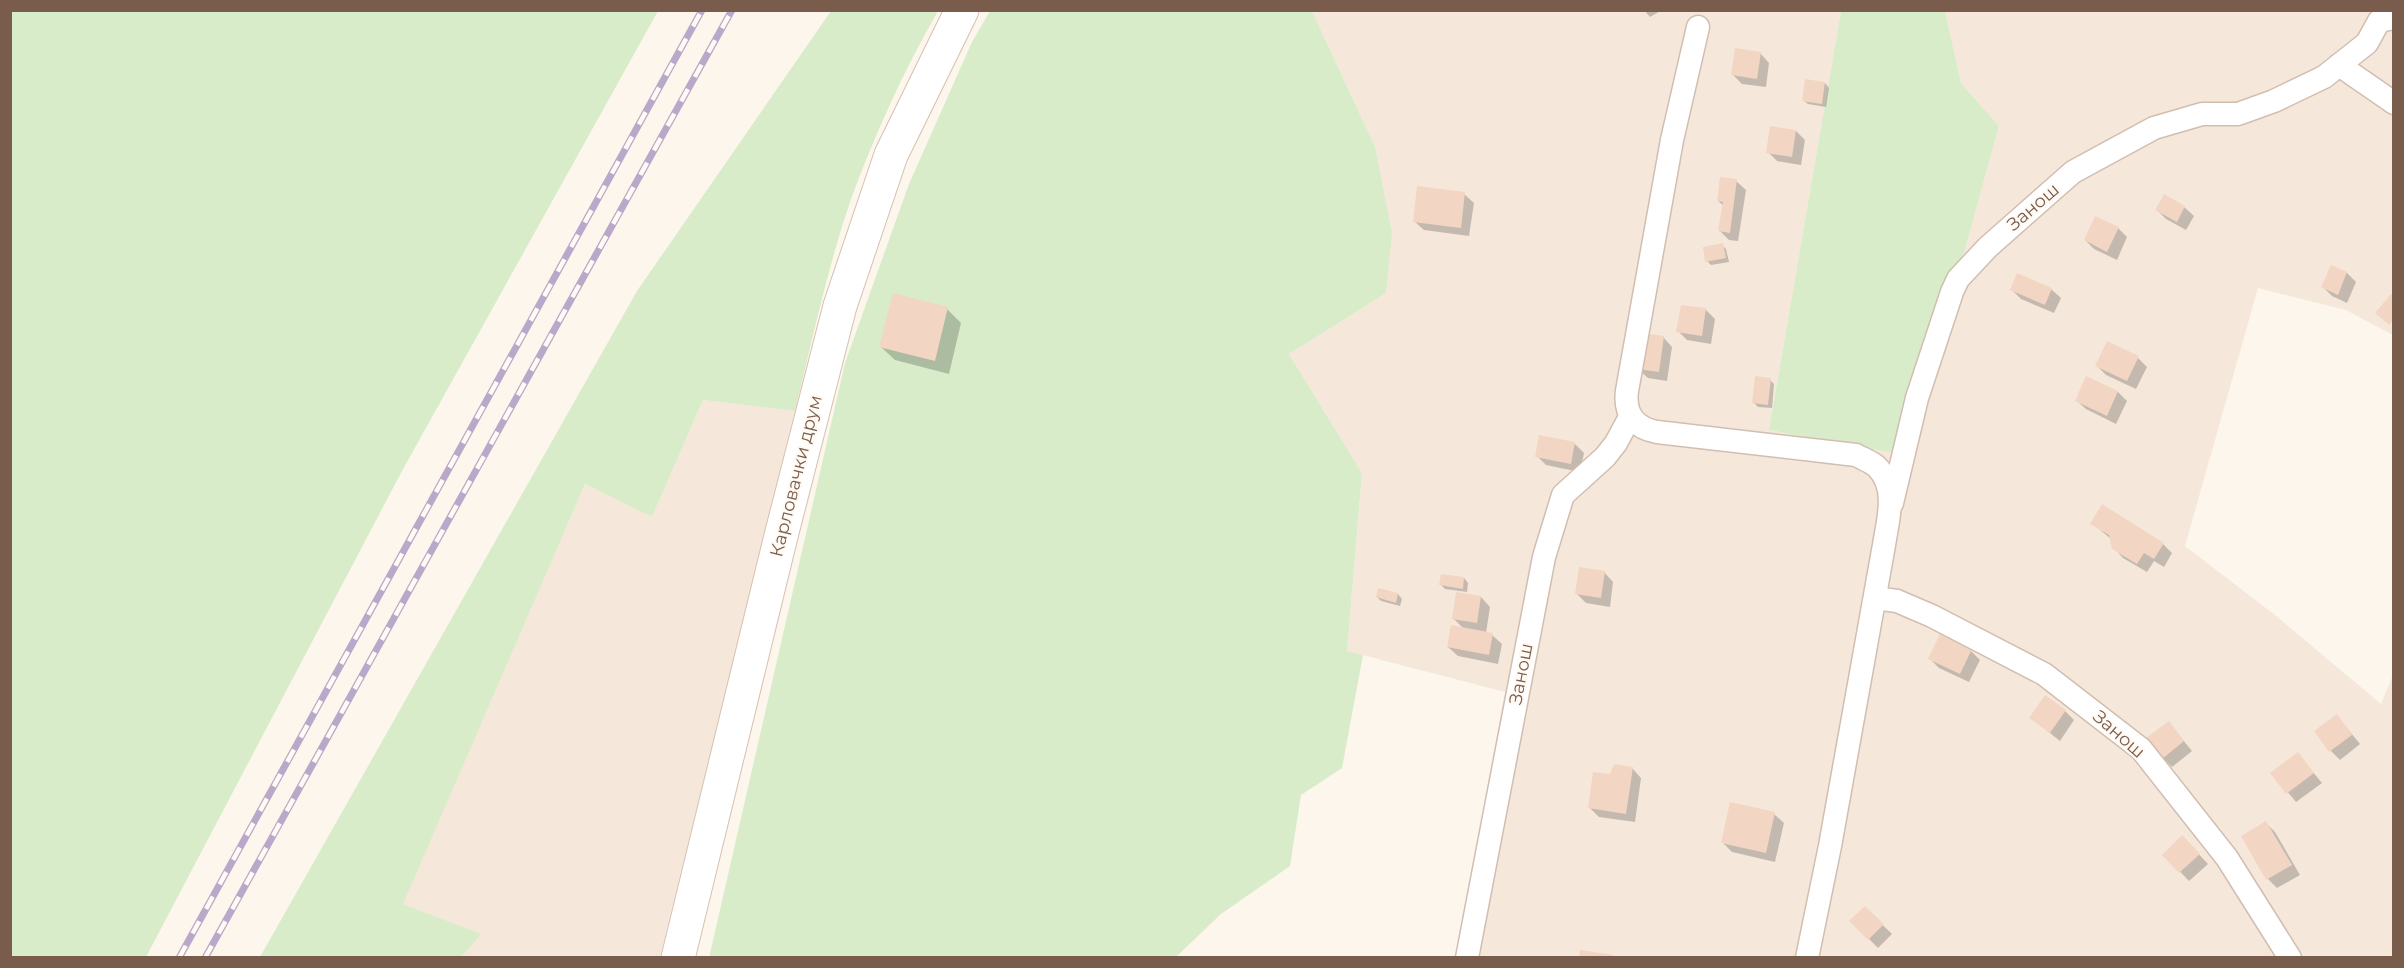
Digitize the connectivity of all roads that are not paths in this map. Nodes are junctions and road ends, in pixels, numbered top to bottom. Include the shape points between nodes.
1 (962, 10) edge
2 (2384, 16) edge
3 (1698, 27) dead end
4 (2340, 65) junction
5 (2394, 103) edge
6 (1630, 417) junction
7 (1890, 510) junction
8 (1875, 598) junction
9 (678, 957) edge
10 (1467, 957) edge
11 (1807, 957) edge
12 (2290, 957) edge

1 - 9 main road, Карловачки друм via 891,155 840,306
2 - 4 street, Занош via 2367,43
3 - 6 street via 1672,140 1627,391 1625,404
4 - 5 street
4 - 7 street, Занош via 2274,101 2238,114 2202,114 2154,128 2115,147 2073,172 1988,247 1958,279 1952,292 1917,398
6 - 7 street, Занош via 1647,430 1657,432 1856,455 1877,467 1889,487
6 - 10 street, Занош via 1605,457 1563,495 1544,557
7 - 8 street, Занош
8 - 11 street, Занош
8 - 12 street, Занош via 1932,616 2044,674 2140,748 2227,858

